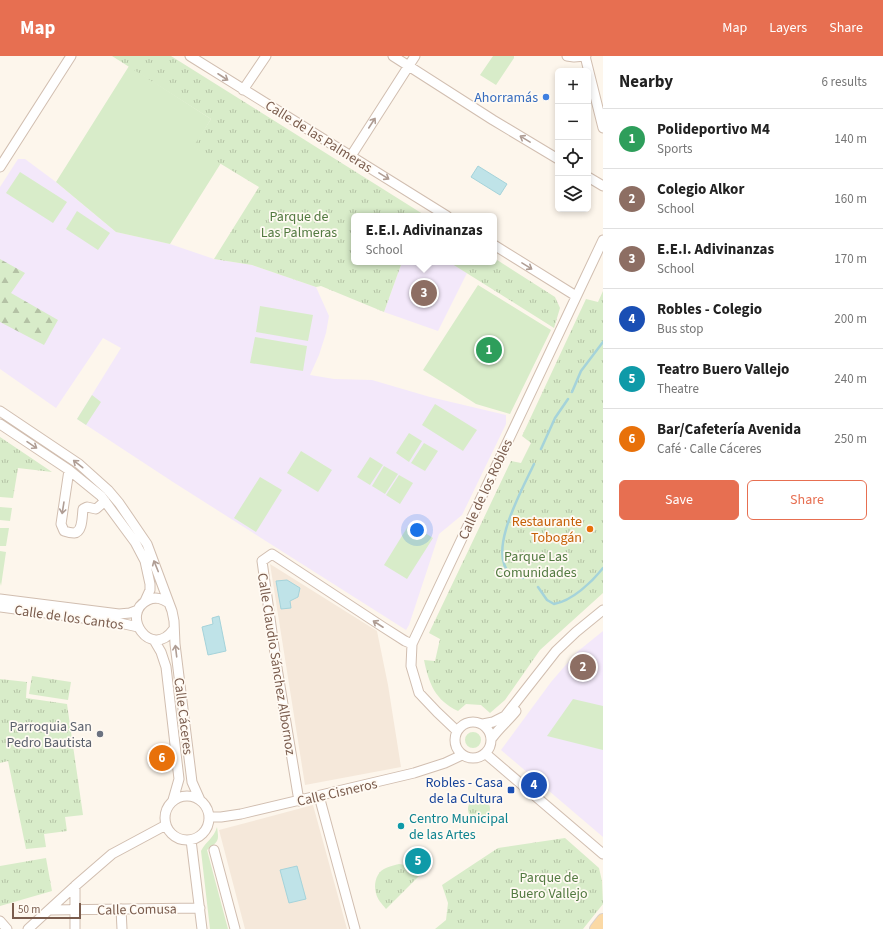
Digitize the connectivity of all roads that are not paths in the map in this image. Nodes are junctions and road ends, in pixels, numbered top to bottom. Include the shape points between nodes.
1 (71, 56) edge
2 (190, 56) edge
3 (266, 56) edge
4 (393, 56) edge
5 (415, 56) edge
6 (567, 56) edge
7 (585, 56) edge
8 (409, 66) junction
9 (243, 90) junction
10 (603, 128) edge
11 (351, 156) junction
12 (555, 157) edge
13 (0, 167) edge
14 (591, 179) edge
15 (603, 186) edge
16 (442, 213) edge
17 (603, 240) edge
18 (497, 247) edge
19 (576, 296) junction
20 (0, 411) edge
21 (0, 424) edge
22 (69, 470) junction
23 (105, 501) junction
24 (0, 599) edge
25 (145, 601) junction
26 (169, 603) junction
27 (0, 607) edge
28 (138, 610) junction
29 (603, 610) edge
30 (603, 618) edge
31 (138, 627) junction
32 (173, 630) junction
33 (154, 640) junction
34 (412, 644) junction
35 (483, 724) junction
36 (457, 730) junction
37 (492, 738) junction
38 (486, 754) junction
39 (462, 755) junction
40 (319, 796) junction
41 (173, 800) junction
42 (200, 800) junction
43 (299, 801) junction
44 (209, 817) junction
45 (166, 824) junction
46 (191, 840) junction
47 (214, 850) dead end
48 (603, 854) edge
49 (75, 886) junction
50 (200, 908) junction
51 (120, 909) junction
52 (50, 910) junction
53 (75, 910) junction
54 (603, 920) edge
55 (0, 921) edge
56 (7, 929) edge
57 (28, 929) edge
58 (74, 929) edge
59 (122, 929) edge
60 (202, 929) edge
61 (235, 929) edge
62 (355, 929) edge
63 (596, 929) edge

1 - 13 street
2 -> 9 street, Calle de las Palmeras
3 - 9 street
4 - 8 street
5 - 8 street
6 - 7 street
7 - 10 street
11 -> 8 street
12 -> 8 street
9 - 11 street, Calle de las Palmeras
11 -> 16 street, Calle de las Palmeras
14 - 15 street
17 - 19 street, Calle de los Robles
18 -> 19 street
19 - 34 street, Calle de los Robles
26 -> 20 street via 147,544 108,490 79,464
21 -> 22 street
22 - 23 street
22 -> 23 street via 61,524 64,531 78,531 83,509 96,509
23 - 25 street via 135,542 145,561 150,584
24 - 28 street, Calle de los Cantos via 119,614
25 - 26 street via 159,598
25 - 28 street
26 - 32 street via 173,616
27 - 31 street, Calle de los Cantos
28 - 31 street
29 - 35 street via 556,651 505,716
30 - 37 street via 560,655
31 - 33 street via 148,638
32 - 33 street via 169,636
42 -> 32 street, Calle Cáceres via 192,782
33 - 41 street, Calle Cáceres via 166,667 170,700 179,780
34 - 36 street, Calle de los Robles via 411,666 419,693
34 -> 43 street, Calle Claudio Sánchez Albornoz via 272,554 262,561
35 - 36 street via 466,723
35 - 37 street
36 - 39 street via 455,741
37 - 38 street
38 - 39 street via 474,758
38 - 48 street
39 - 40 street, Calle Cisneros via 414,773
40 - 43 street, Calle Cisneros
40 - 62 street
41 - 42 street via 186,795
41 - 45 street via 165,811
42 - 44 street via 208,810
43 - 44 street, Calle Cisneros via 241,814
44 - 46 street via 206,829
45 - 46 street via 168,830 178,838
45 - 49 street via 112,854
46 - 50 street
47 - 61 street
49 - 52 street
49 - 53 street
50 - 51 street, Calle Comusa
50 - 60 street
51 - 53 street, Calle Comusa
51 - 59 street
52 - 53 street, Calle Comusa
52 - 57 street
53 - 58 street
54 - 63 main road
55 - 56 street

